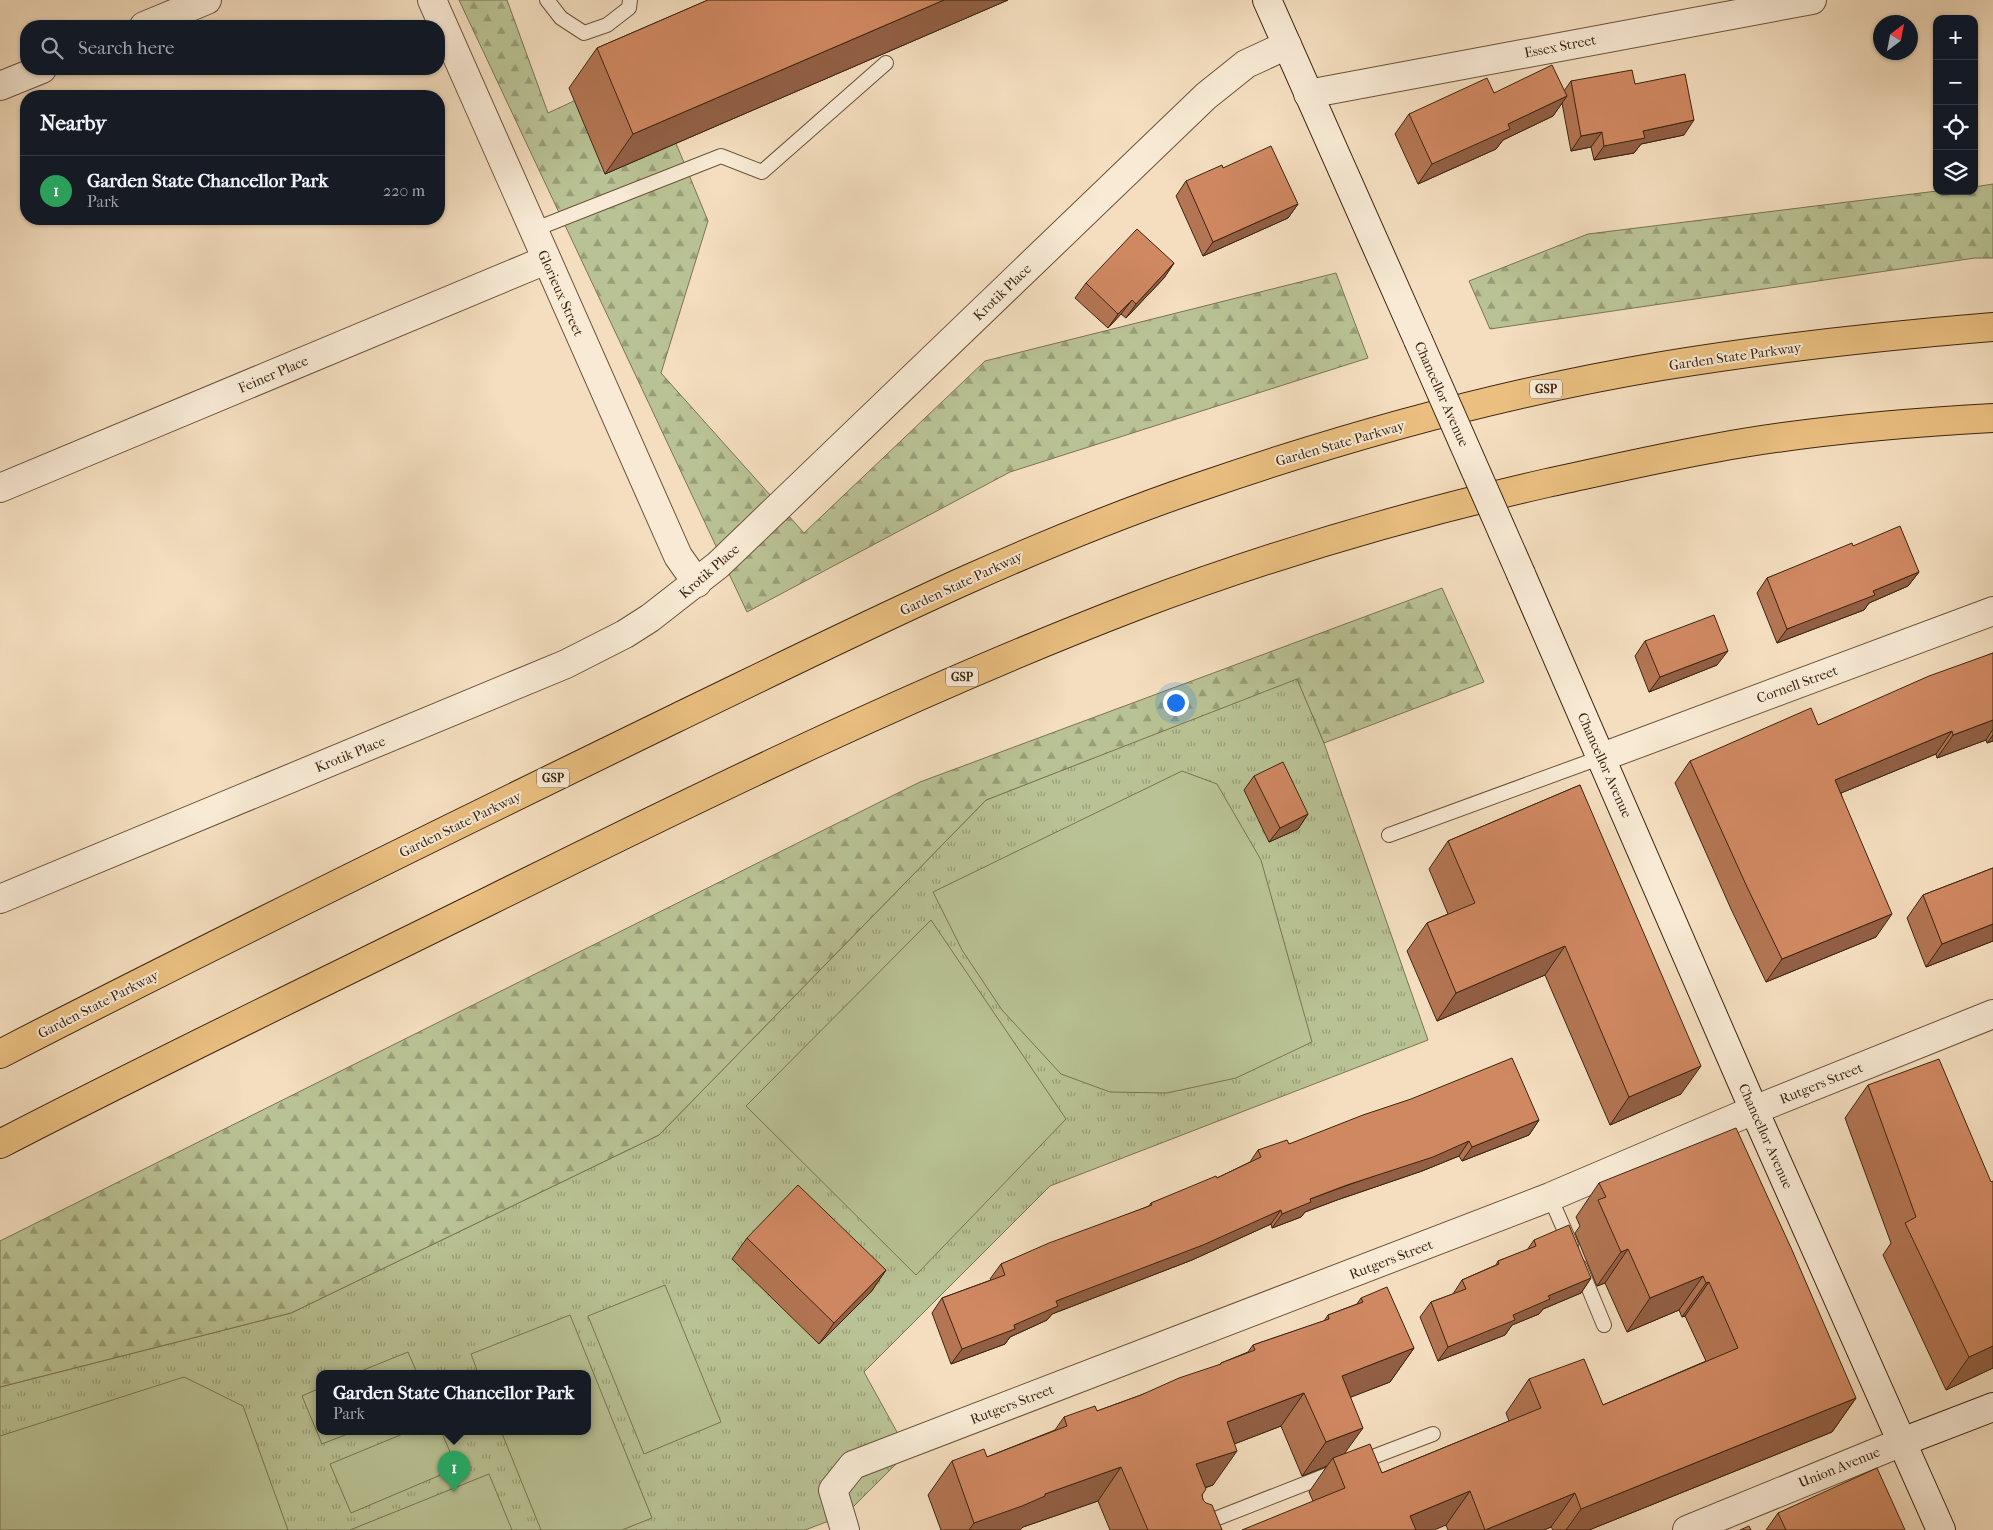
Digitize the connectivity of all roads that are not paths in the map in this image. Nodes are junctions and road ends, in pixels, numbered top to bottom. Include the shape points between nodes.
1 (207, 0) edge
2 (432, 0) edge
3 (547, 0) edge
4 (630, 0) edge
5 (1267, 0) edge
6 (1812, 0) edge
7 (1686, 11) edge
8 (159, 20) edge
9 (441, 20) edge
10 (445, 30) edge
11 (1287, 44) junction
12 (886, 63) edge
13 (27, 75) edge
14 (0, 86) edge
15 (1308, 94) junction
16 (533, 230) junction
17 (546, 260) junction
18 (1993, 327) edge
19 (1993, 418) edge
20 (0, 488) edge
21 (697, 583) junction
22 (1993, 611) edge
23 (1602, 757) junction
24 (1390, 836) dead end
25 (0, 899) edge
26 (1993, 1014) edge
27 (0, 1054) edge
28 (1754, 1110) junction
29 (0, 1144) edge
30 (1550, 1197) junction
31 (1604, 1325) dead end
32 (1993, 1407) edge
33 (1434, 1434) dead end
34 (1902, 1442) junction
35 (845, 1530) edge
36 (1186, 1530) edge
37 (1687, 1530) edge
38 (1941, 1530) edge

1 - 8 street
2 - 9 street, Glorieux Street
3 - 4 lane via 561,18 584,33 607,25 628,8
5 - 11 street, Chancellor Avenue
6 - 7 street, Essex Street
7 - 15 street, Essex Street
10 - 16 street, Glorieux Street
11 - 15 street, Chancellor Avenue
11 - 21 street, Krotik Place via 1246,64 1206,96
12 - 16 lane via 762,172 721,156
13 - 14 street
15 - 23 street, Chancellor Avenue, bridge
16 - 17 street, Glorieux Street
17 - 20 street, Feiner Place
17 - 21 street, Glorieux Street via 678,556
18 - 27 highway, Garden State Parkway / GSP via 1775,349 1660,366 1546,389 1315,450 1114,517 1018,557 794,661 365,870
19 - 29 highway, GSP via 1837,431 1720,447 1603,471 1478,499 1353,533 1141,604 941,686 708,792
21 - 25 street, Krotik Place via 625,634 552,671
22 - 23 street, Cornell Street
23 - 24 lane
23 - 28 street, Chancellor Avenue
26 - 28 street, Rutgers Street
28 - 30 street, Rutgers Street
28 - 34 street, Chancellor Avenue
30 - 31 lane
30 - 35 street, Rutgers Street via 853,1465 833,1490
32 - 34 street, Union Avenue
33 - 36 lane
34 - 37 street, Union Avenue
34 - 38 street, Chancellor Avenue

